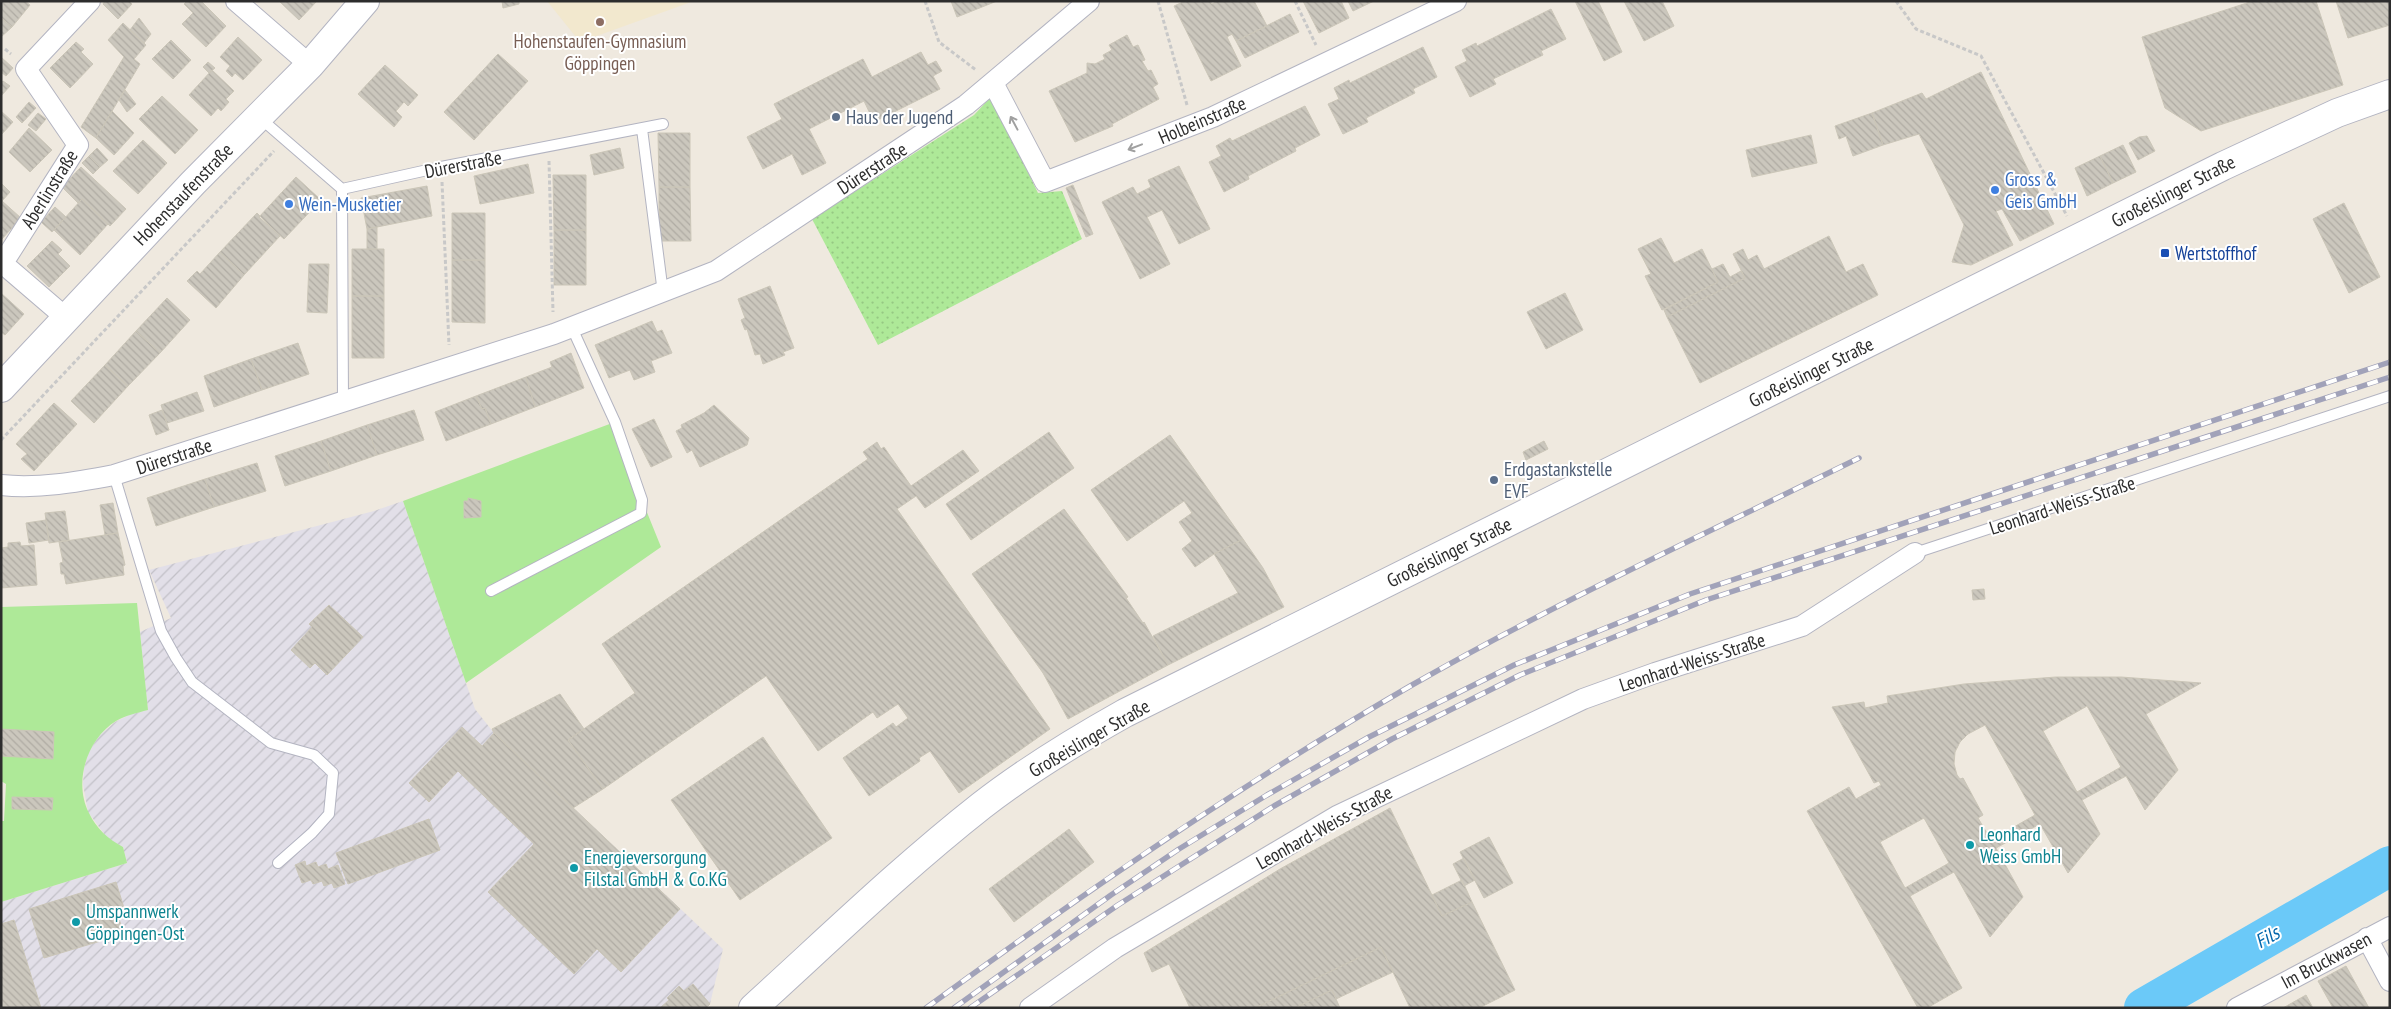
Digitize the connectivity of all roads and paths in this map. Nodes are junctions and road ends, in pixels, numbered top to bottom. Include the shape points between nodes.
1 (90, 1) edge
2 (236, 1) edge
3 (365, 1) edge
4 (925, 1) edge
5 (1089, 1) edge
6 (1158, 1) edge
7 (1295, 1) edge
8 (1456, 1) edge
9 (1896, 1) edge
10 (1326, 63) junction
11 (310, 66) junction
12 (993, 83) junction
13 (2390, 94) edge
14 (257, 116) junction
15 (662, 124) dead end
16 (1193, 125) junction
17 (642, 129) junction
18 (286, 138) junction
19 (548, 148) junction
20 (441, 167) junction
21 (342, 189) junction
22 (2079, 238) junction
23 (2, 262) edge
24 (663, 293) junction
25 (65, 317) junction
26 (563, 331) junction
27 (450, 368) junction
28 (1, 388) edge
29 (2390, 396) edge
30 (343, 403) junction
31 (1, 440) edge
32 (114, 475) junction
33 (1, 485) edge
34 (1915, 553) joint
35 (491, 591) dead end
36 (278, 863) dead end
37 (2390, 927) edge
38 (2367, 938) junction
39 (2390, 980) edge
40 (753, 1008) edge
41 (1030, 1008) edge
42 (2237, 1008) edge

1 - 23 street, Aberlinstraße via 26,69 78,145
2 - 11 street
3 - 11 main road, Hohenstaufenstraße
4 - 12 path via 939,42
5 - 12 street, Dürerstraße
6 - 16 path
7 - 10 path
8 - 10 street, Holbeinstraße
9 - 22 path via 1916,29 1981,56
10 - 16 street, Holbeinstraße
11 - 14 main road, Hohenstaufenstraße
16 -> 12 street, Holbeinstraße via 1045,182
12 - 24 street, Dürerstraße via 966,105 716,271
13 - 22 main road, Großeislinger Straße via 2285,136
14 - 18 lane
14 - 25 main road, Hohenstaufenstraße
15 - 17 lane, Dürerstraße
17 - 19 lane, Dürerstraße
17 - 24 lane
18 - 21 lane
18 - 31 path
19 - 20 lane, Dürerstraße
19 - 26 path
20 - 21 lane, Dürerstraße
20 - 27 path
21 - 30 lane
22 - 40 main road, Großeislinger Straße via 1075,741 981,806
23 - 25 street
24 - 26 street, Dürerstraße
25 - 28 main road, Hohenstaufenstraße
26 - 27 street, Dürerstraße
26 - 35 lane via 615,422 642,500 641,513
27 - 30 street, Dürerstraße
29 - 34 lane, Leonhard-Weiss-Straße
30 - 32 street, Dürerstraße
32 - 33 street, Dürerstraße via 23,487
32 - 36 lane via 161,631 192,682 271,743 314,755 333,773 329,814
34 - 41 street, Leonhard-Weiss-Straße via 1802,626 1583,699 1337,816 1115,948
37 - 38 street, Im Bruckwasen
38 - 39 street
38 - 42 street, Im Bruckwasen

